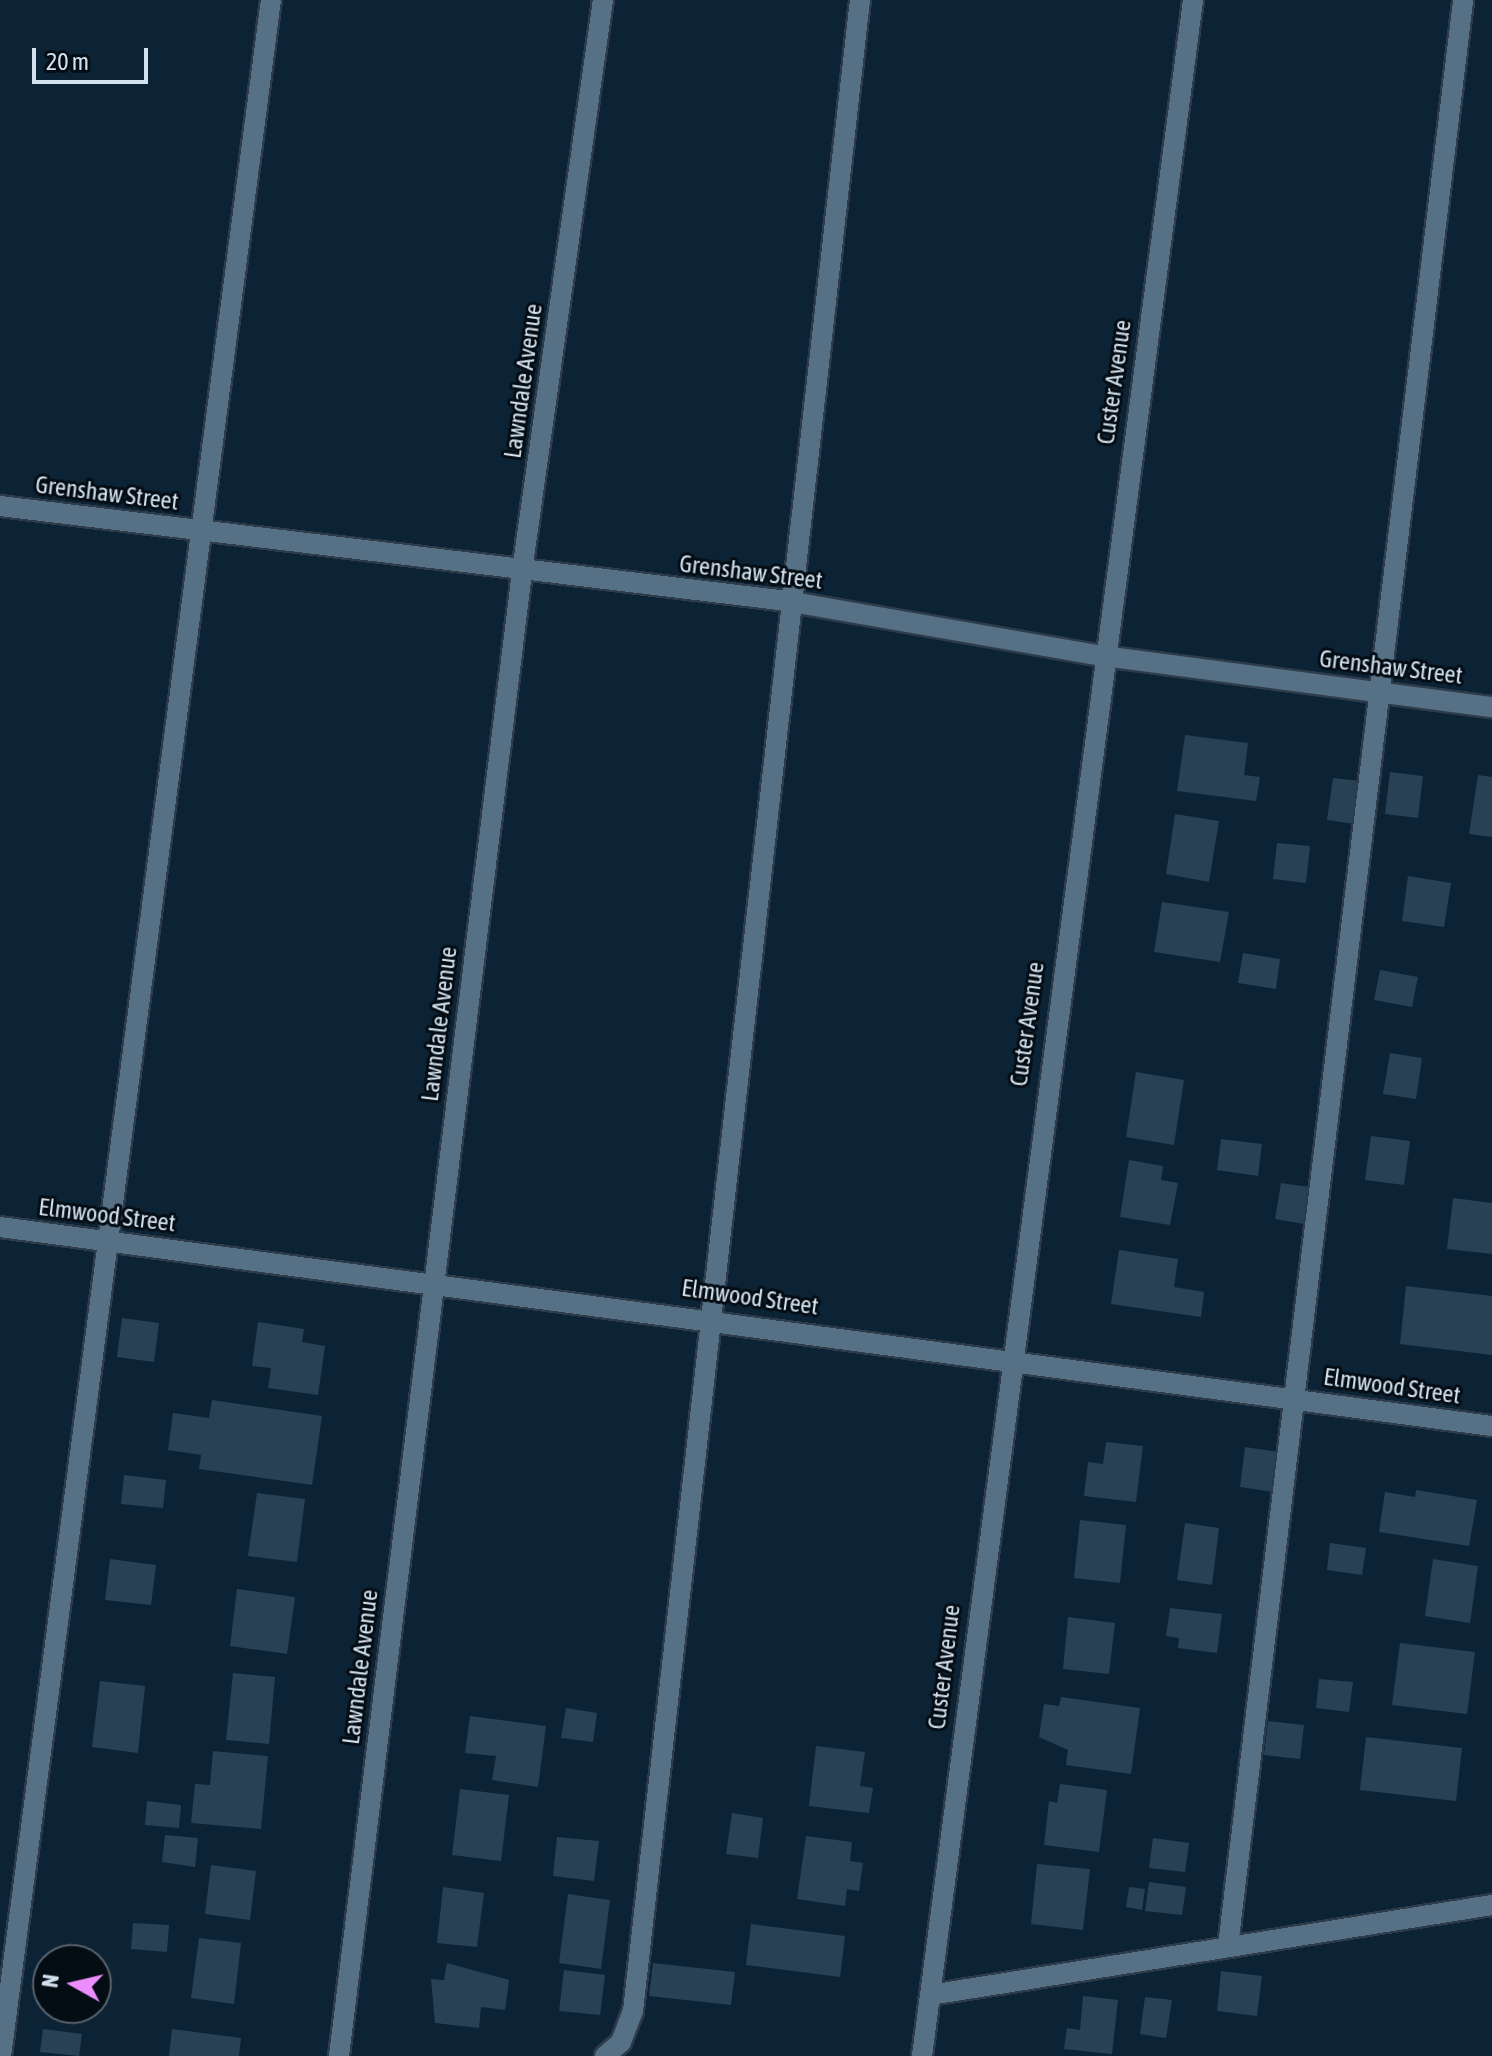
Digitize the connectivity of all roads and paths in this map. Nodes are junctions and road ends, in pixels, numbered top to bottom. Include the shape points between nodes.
1 (271, 0) edge
2 (603, 0) edge
3 (860, 0) edge
4 (1193, 0) edge
5 (1463, 0) edge
6 (0, 506) edge
7 (198, 531) junction
8 (522, 571) junction
9 (787, 601) junction
10 (1103, 656) junction
11 (1383, 692) junction
12 (1492, 707) edge
13 (0, 1227) edge
14 (108, 1241) junction
15 (433, 1284) junction
16 (716, 1318) junction
17 (1008, 1359) junction
18 (1294, 1398) junction
19 (1492, 1426) edge
20 (1492, 1905) edge
21 (1228, 1946) junction
22 (930, 1995) junction
23 (1, 2056) edge
24 (339, 2056) edge
25 (605, 2056) edge
26 (922, 2056) edge

1 - 7 street
2 - 8 street, Lawndale Avenue
3 - 9 street
4 - 10 street, Custer Avenue
5 - 11 street
6 - 7 street, Grenshaw Street
7 - 8 street, Grenshaw Street
7 - 14 street
8 - 9 street, Grenshaw Street
8 - 15 street, Lawndale Avenue
9 - 10 street, Grenshaw Street
9 - 16 street
10 - 11 street, Grenshaw Street
10 - 17 street, Custer Avenue
11 - 12 street, Grenshaw Street
11 - 18 street
13 - 14 street, Elmwood Street
14 - 15 street, Elmwood Street
14 - 23 street
15 - 16 street, Elmwood Street
15 - 24 street, Lawndale Avenue
16 - 17 street, Elmwood Street
16 - 25 street via 633,2011 621,2042
17 - 18 street, Elmwood Street
17 - 22 street, Custer Avenue
18 - 19 street, Elmwood Street
18 - 21 street
20 - 21 street
21 - 22 street
22 - 26 street, Custer Avenue

